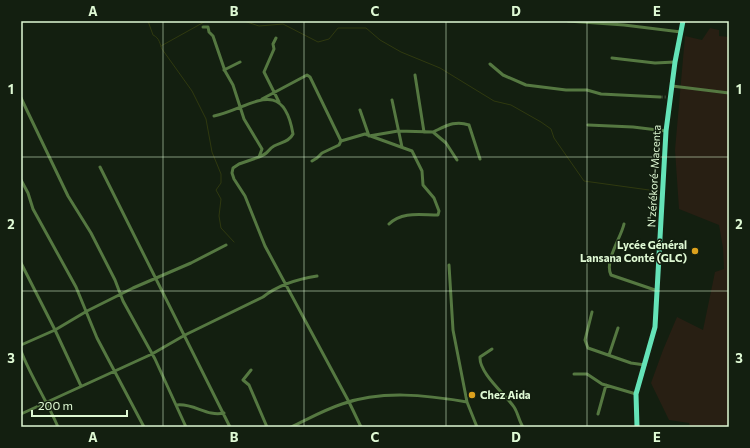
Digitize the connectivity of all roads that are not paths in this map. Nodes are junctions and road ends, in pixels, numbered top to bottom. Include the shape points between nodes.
1 (568, 21) edge
2 (683, 21) edge
3 (203, 27) dead end
4 (681, 32) junction
5 (276, 38) dead end
6 (612, 58) dead end
7 (240, 62) dead end
8 (675, 62) junction
9 (490, 64) dead end
10 (224, 70) junction
11 (415, 75) dead end
12 (672, 86) junction
13 (275, 92) junction
14 (729, 94) edge
15 (660, 97) tunnel mouth
16 (21, 98) edge
17 (260, 100) junction
18 (392, 100) dead end
19 (279, 103) junction
20 (241, 108) junction
21 (360, 110) dead end
22 (214, 116) dead end
23 (588, 125) dead end
24 (398, 131) junction
25 (666, 131) junction
26 (424, 132) junction
27 (433, 132) junction
28 (369, 136) junction
29 (341, 142) junction
30 (402, 147) junction
31 (259, 157) junction
32 (480, 159) dead end
33 (457, 160) dead end
34 (312, 161) dead end
35 (100, 167) dead end
36 (21, 180) edge
37 (389, 224) dead end
38 (624, 224) dead end
39 (226, 245) dead end
40 (21, 263) edge
41 (449, 265) dead end
42 (317, 276) dead end
43 (155, 278) junction
44 (285, 284) junction
45 (658, 291) junction
46 (121, 296) junction
47 (87, 311) junction
48 (592, 312) dead end
49 (618, 328) dead end
50 (55, 330) junction
51 (185, 335) junction
52 (21, 345) edge
53 (492, 349) dead end
54 (21, 351) edge
55 (152, 354) junction
56 (609, 355) junction
57 (645, 365) junction
58 (114, 370) junction
59 (251, 370) dead end
60 (574, 374) dead end
61 (606, 385) junction
62 (81, 386) junction
63 (636, 394) junction
64 (47, 401) junction
65 (350, 402) junction
66 (467, 402) junction
67 (177, 405) junction
68 (224, 413) junction
69 (21, 414) edge
70 (598, 414) dead end
71 (58, 427) edge
72 (144, 427) edge
73 (186, 427) edge
74 (230, 427) edge
75 (267, 427) edge
76 (291, 427) edge
77 (361, 427) edge
78 (477, 427) edge
79 (523, 427) edge
80 (637, 427) edge

1 - 4 street
2 - 4 highway, N'zérékoré-Macenta
3 - 10 street via 208,27 215,41
4 - 8 highway, N'zérékoré-Macenta
5 - 13 street via 264,72
6 - 8 street via 655,63
7 - 10 street
8 - 12 highway, N'zérékoré-Macenta
9 - 15 street via 503,75 526,85 587,90 601,94
10 - 20 street via 234,85
11 - 26 street
12 - 14 street
12 - 25 highway, N'zérékoré-Macenta via 668,97
13 - 17 street
13 - 19 street
13 - 29 street via 307,75 310,77
16 - 46 street via 68,196 90,233
17 - 19 street via 271,99
17 - 20 street via 249,102
18 - 24 street
19 - 31 street via 288,116 293,134 288,140 273,147 268,154
20 - 22 street
20 - 31 street via 244,119 262,149
21 - 28 street
23 - 25 street
24 - 26 street
24 - 28 street
24 - 30 street
25 - 45 highway, N'zérékoré-Macenta
26 - 27 street
27 - 32 street via 453,123 468,124
27 - 33 street via 446,143
28 - 29 street via 355,136
28 - 30 street
29 - 34 street
30 - 37 street via 412,151 418,161 423,185 434,198 439,212 438,215 412,214 395,218
31 - 44 street via 239,164 233,168 232,173
35 - 43 street
36 - 47 street via 33,209
38 - 45 street via 622,235 613,253 609,270 611,275
39 - 43 street
40 - 50 street
41 - 66 street via 453,330
42 - 44 street
43 - 46 street
43 - 51 street
44 - 51 street
44 - 65 street
45 - 57 highway, N'zérékoré-Macenta via 655,327
46 - 47 street
46 - 55 street
47 - 50 street
47 - 58 street
48 - 56 street via 585,345
49 - 56 street
50 - 52 street
50 - 62 street
51 - 55 street
51 - 68 street
53 - 79 street via 480,357 480,362 515,409
54 - 64 street
55 - 58 street
55 - 67 street
56 - 57 street
57 - 63 highway, N'zérékoré-Macenta
58 - 62 street
58 - 72 street
59 - 75 street via 243,380 249,385
60 - 61 street via 587,374
61 - 63 street
61 - 70 street
62 - 64 street
63 - 80 highway, N'zérékoré-Macenta
64 - 69 street
64 - 71 street
65 - 66 street via 398,395
65 - 76 street via 327,409
65 - 77 street
66 - 78 street
67 - 68 street via 184,404 217,415
67 - 73 street
68 - 74 street

